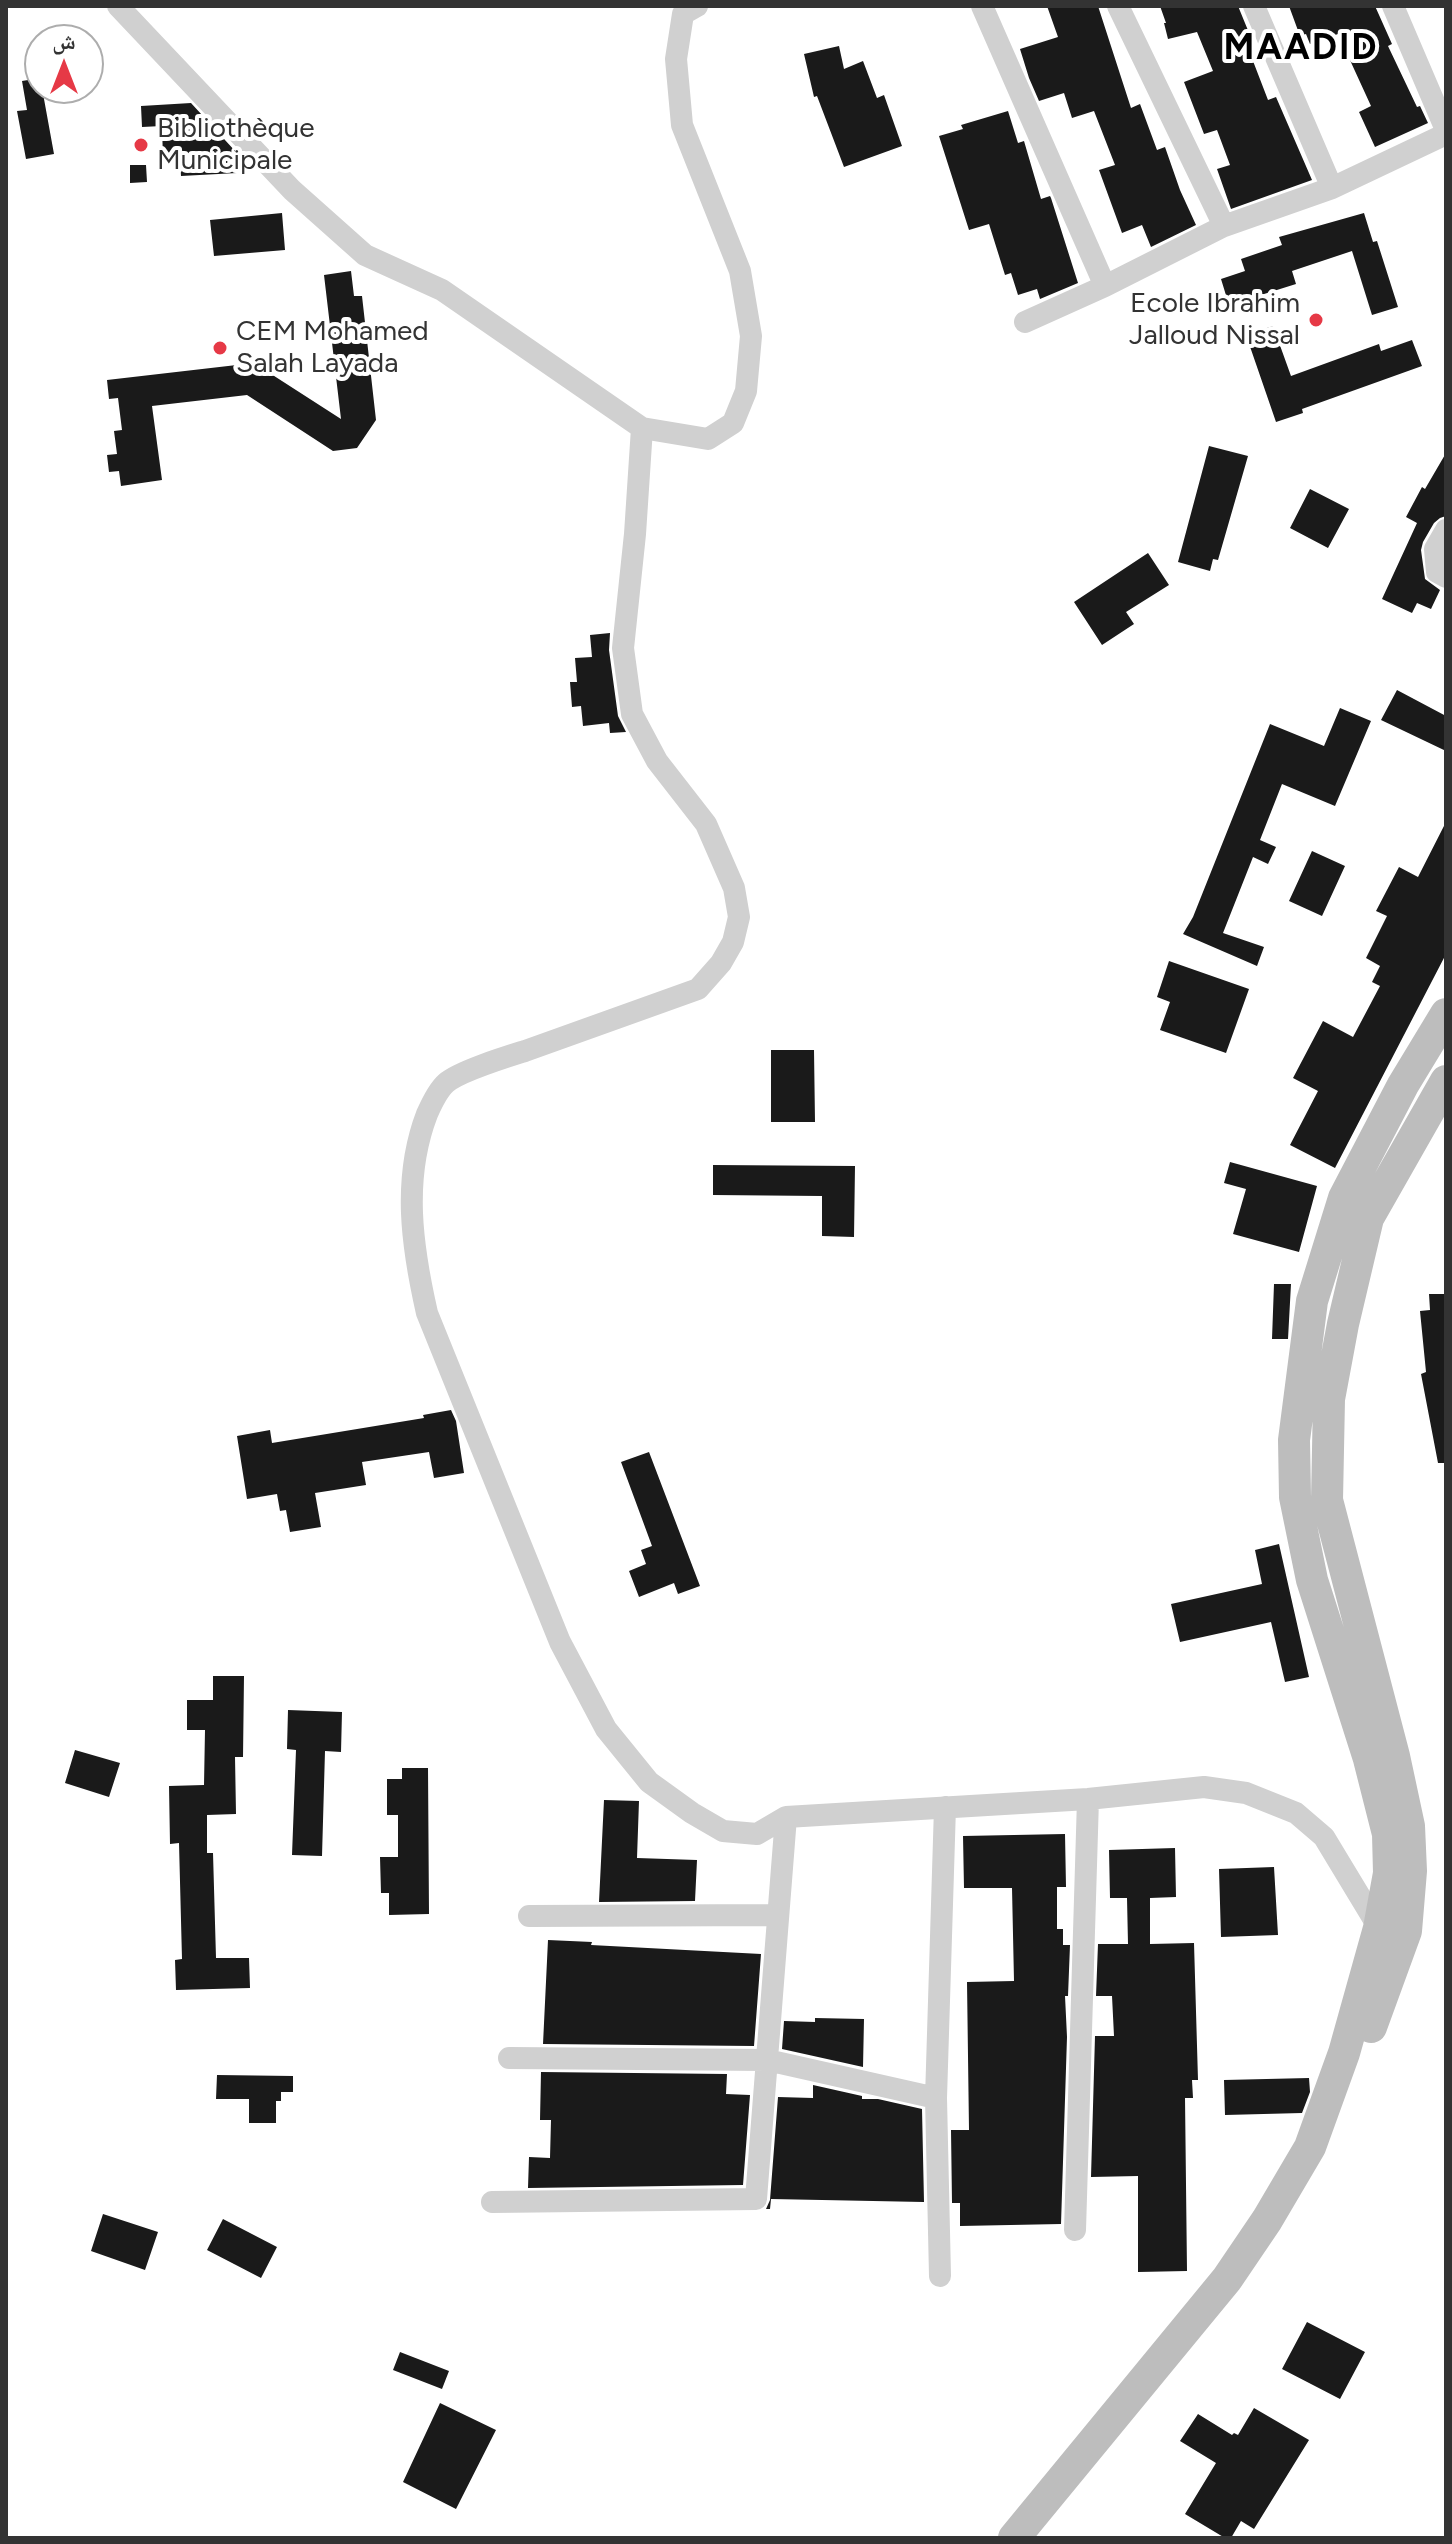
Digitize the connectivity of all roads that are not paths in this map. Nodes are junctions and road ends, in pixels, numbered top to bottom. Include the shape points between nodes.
1 (118, 6) edge
2 (697, 6) edge
3 (982, 6) edge
4 (1118, 6) edge
5 (1254, 6) edge
6 (1393, 6) edge
7 (1446, 132) edge
8 (1332, 188) junction
9 (1224, 226) junction
10 (1105, 286) junction
11 (1025, 322) dead end
12 (642, 428) junction
13 (1446, 530) edge
14 (1446, 577) edge
15 (1446, 1014) edge
16 (1403, 1085) junction
17 (1441, 1100) edge
18 (1088, 1799) junction
19 (945, 1807) junction
20 (786, 1817) junction
21 (778, 1915) junction
22 (529, 1916) dead end
23 (1379, 1928) junction
24 (509, 2058) dead end
25 (767, 2060) junction
26 (936, 2098) junction
27 (492, 2202) dead end
28 (1075, 2230) dead end
29 (940, 2276) dead end
30 (1014, 2538) edge
31 (1031, 2538) edge

1 - 12 street via 292,190 365,255 442,290
2 - 12 street via 683,14 676,59 682,125 740,271 751,336 746,391 733,423 708,439
3 - 10 street
4 - 9 street
5 - 8 street
6 - 7 street
7 - 8 street
8 - 9 street
9 - 10 street
10 - 11 street
12 - 20 street via 623,648 632,714 657,761 706,824 734,888 739,917 733,942 698,989 445,1083 420,1132 413,1162 412,1229 427,1313 560,1642 606,1729 649,1782 723,1831 757,1834
13 - 14 street via 1435,549 1437,572
15 - 16 main road
16 - 17 street
16 - 23 main road via 1339,1213 1312,1301 1294,1440 1295,1497 1312,1580 1388,1834 1389,1873
17 - 31 main road via 1368,1218 1329,1399 1326,1446 1327,1500 1409,1826 1406,1931 1323,2154 1279,2227 1238,2288
18 - 19 street
18 - 23 street via 1204,1787 1246,1793 1296,1813 1324,1837
18 - 28 street
19 - 20 street
19 - 26 street
20 - 21 street
21 - 22 street
21 - 25 street
23 - 30 main road via 1344,2053 1310,2147 1275,2208 1227,2279
24 - 25 street
25 - 26 street
25 - 27 street via 756,2199
26 - 29 street

